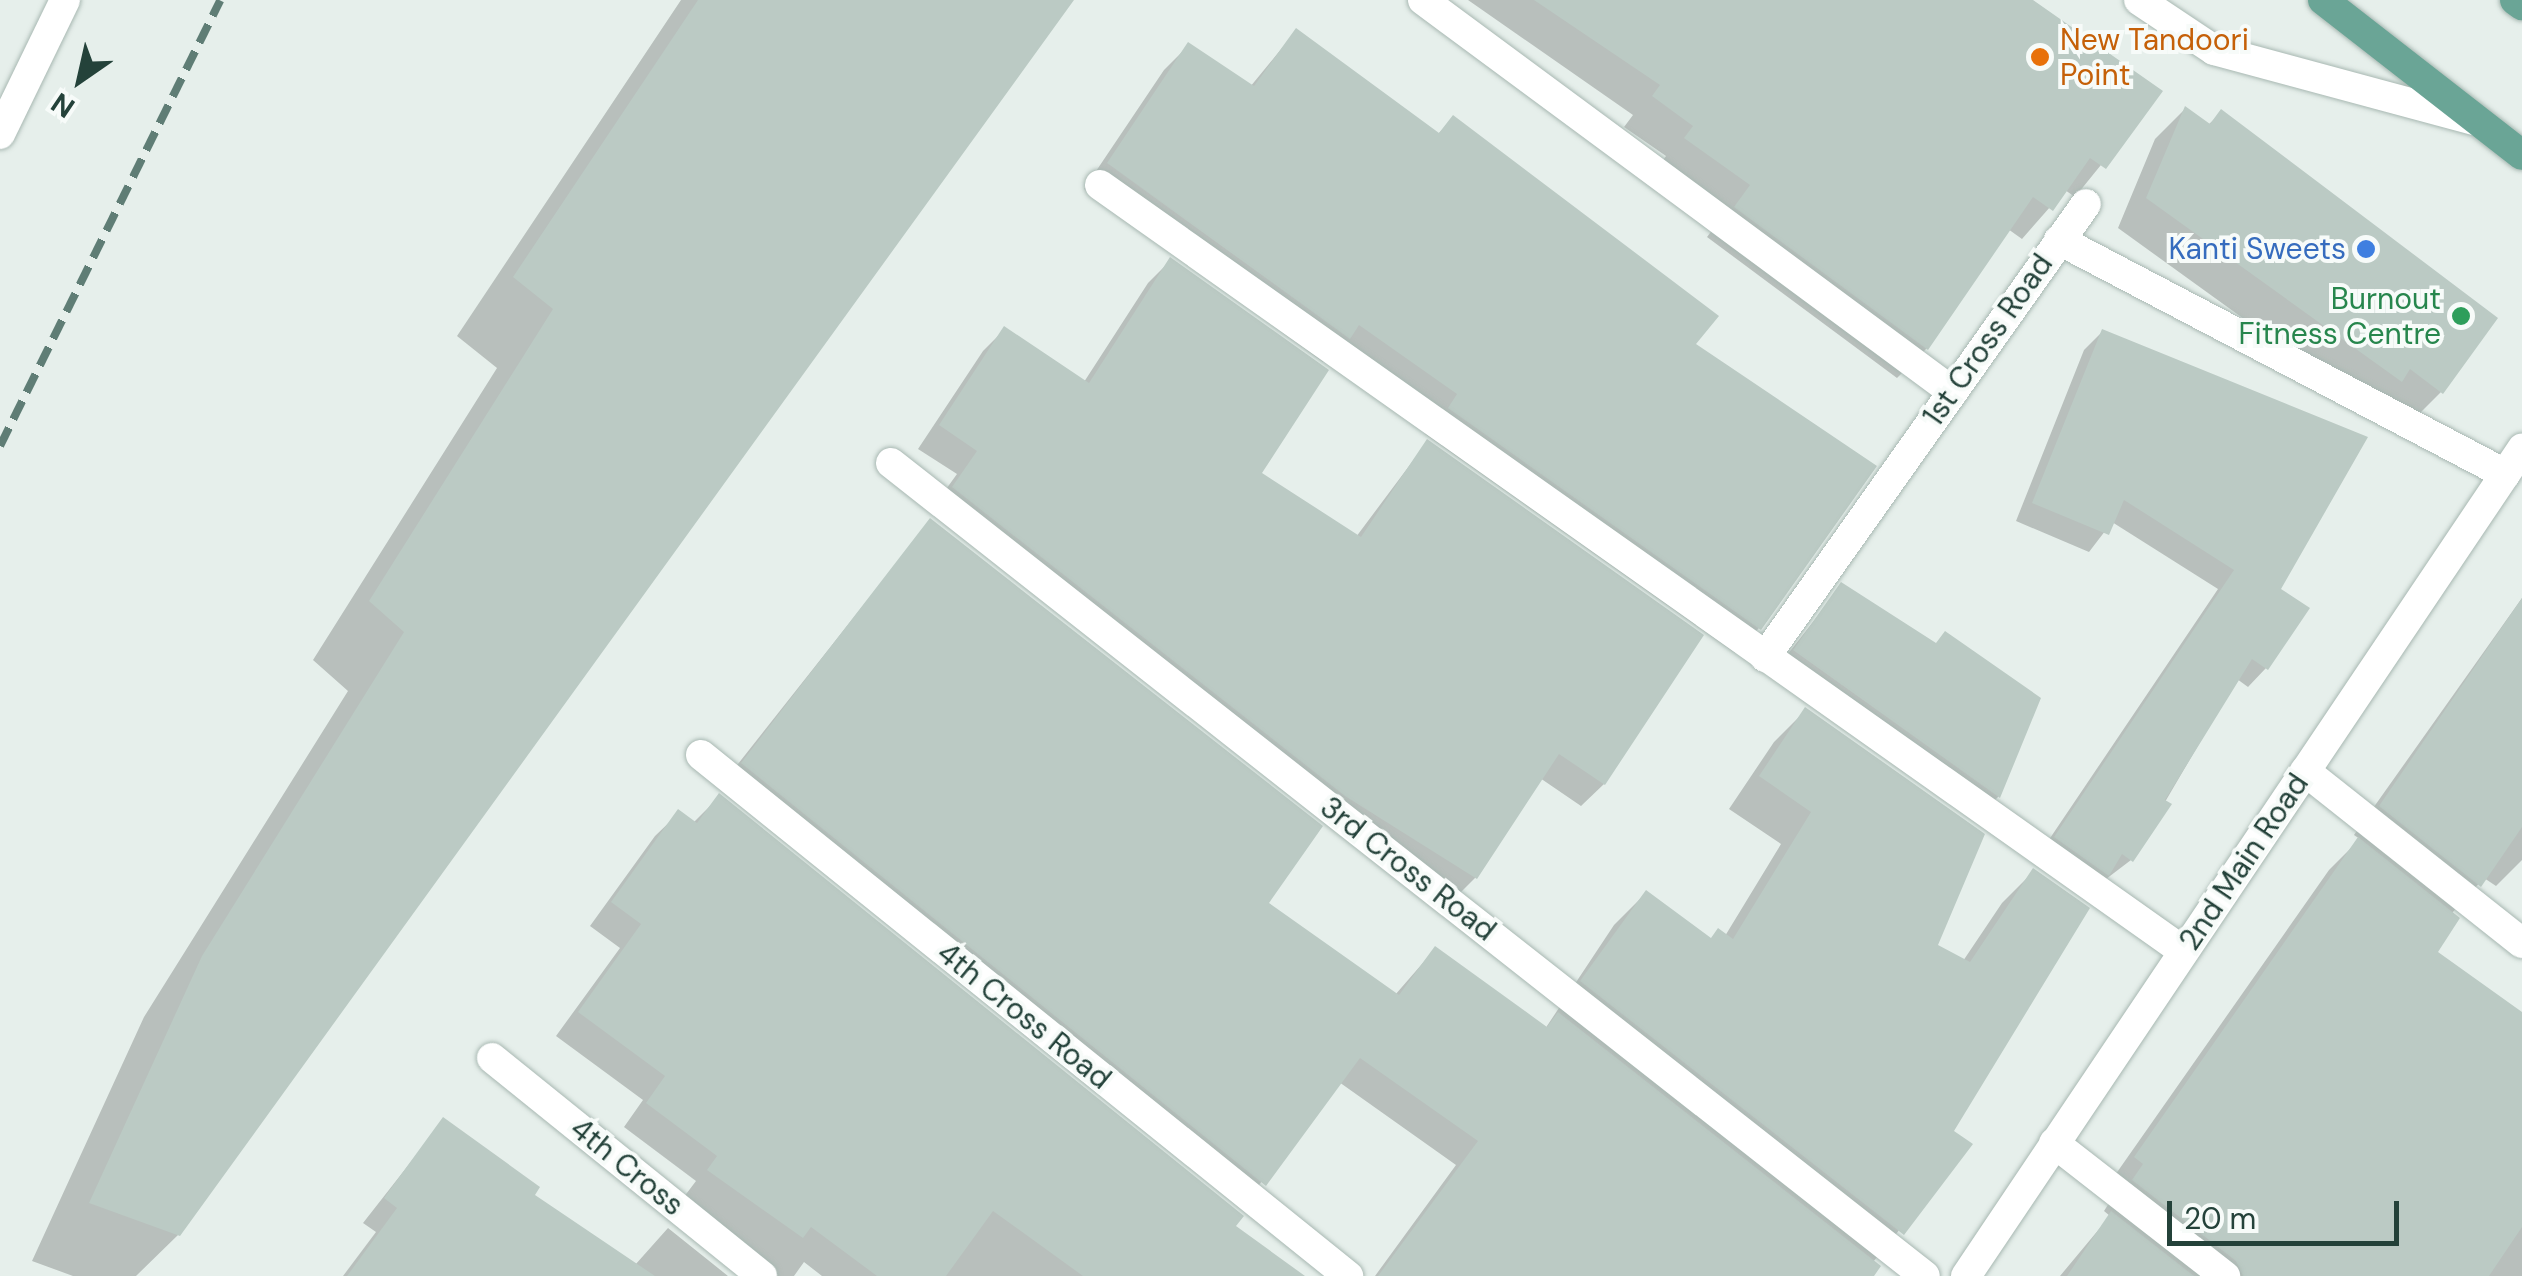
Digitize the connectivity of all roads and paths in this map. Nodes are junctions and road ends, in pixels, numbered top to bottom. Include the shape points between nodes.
1 (66, 0) edge
2 (1423, 0) edge
3 (2139, 0) edge
4 (2323, 0) edge
5 (2515, 0) edge
6 (2522, 6) edge
7 (2478, 121) junction
8 (0, 134) edge
9 (2522, 155) edge
10 (1100, 185) dead end
11 (2086, 204) dead end
12 (2059, 240) junction
13 (1953, 392) junction
14 (2514, 461) edge
15 (891, 463) dead end
16 (1765, 657) junction
17 (701, 755) dead end
18 (2305, 770) junction
19 (2522, 942) edge
20 (2184, 951) junction
21 (492, 1058) dead end
22 (2054, 1144) junction
23 (762, 1276) edge
24 (1348, 1276) edge
25 (1925, 1276) edge
26 (1966, 1276) edge
27 (2225, 1276) edge

1 - 8 street
2 - 13 street
3 - 7 street via 2214,50
4 - 7 main road
5 - 6 main road
7 - 9 main road
10 - 16 street
11 - 12 street
12 - 13 street, 1st Cross Road
12 - 14 street, 1st Cross Road
13 - 16 street, 1st Cross Road
14 - 18 street, 2nd Main Road
15 - 25 street, 3rd Cross Road
16 - 20 street
17 - 24 street, 4th Cross Road
18 - 19 street
18 - 20 street, 2nd Main Road
20 - 22 street, 2nd Main Road
21 - 23 street, 4th Cross
22 - 26 street, 2nd Main Road
22 - 27 street

